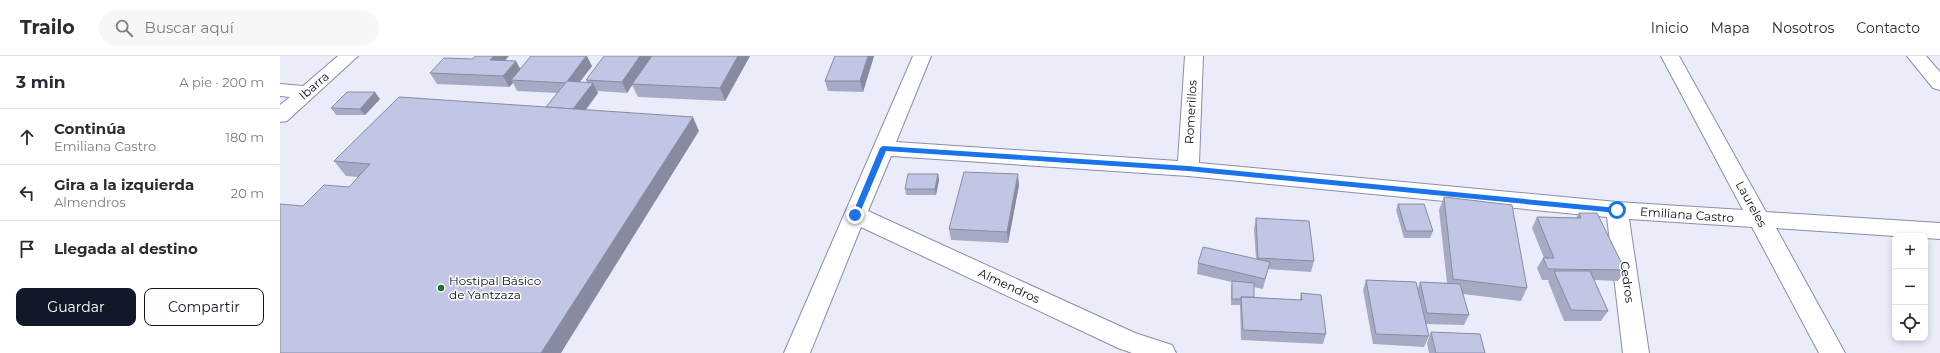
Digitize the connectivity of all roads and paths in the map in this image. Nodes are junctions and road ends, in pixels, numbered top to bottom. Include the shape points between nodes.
1 (349, 56) edge
2 (922, 56) edge
3 (1194, 56) edge
4 (1670, 56) edge
5 (1916, 56) edge
6 (1940, 84) edge
7 (280, 90) edge
8 (308, 92) junction
9 (280, 116) edge
10 (883, 148) junction
11 (1188, 169) junction
12 (1617, 210) junction
13 (855, 215) junction
14 (1759, 220) junction
15 (1940, 231) edge
16 (797, 353) edge
17 (1163, 353) edge
18 (1636, 353) edge
19 (1832, 353) edge

1 - 8 street, Ibarra
2 - 10 street
3 - 11 street, Romerillos
4 - 14 street, Laureles
5 - 6 street
7 - 8 street
8 - 9 street, Ibarra
10 - 11 street, Emiliana Castro
10 - 13 street
11 - 12 street, Emiliana Castro
12 - 14 street, Emiliana Castro
12 - 18 street, Cedros
13 - 16 street
13 - 17 street, Almendros via 1127,341
14 - 15 street, Emiliana Castro
14 - 19 street, Laureles

